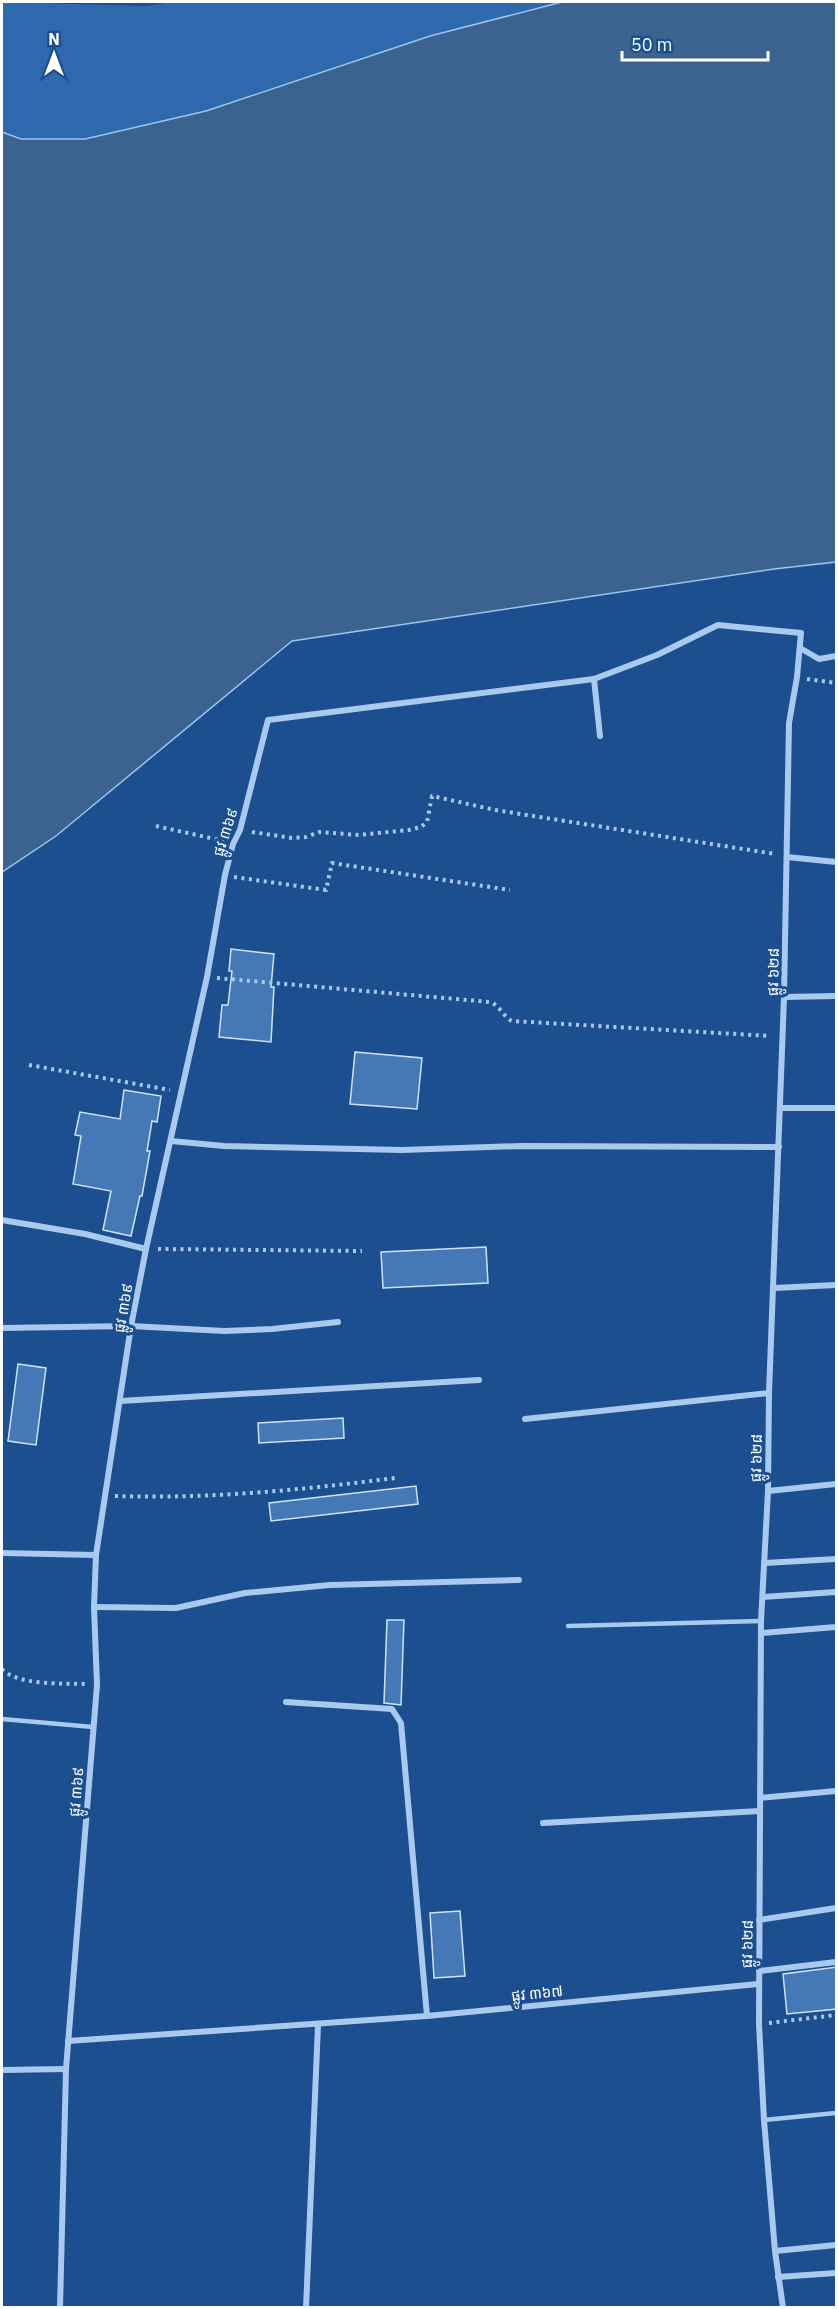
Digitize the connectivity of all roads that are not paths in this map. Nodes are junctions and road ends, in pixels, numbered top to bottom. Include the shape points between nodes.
1 (800, 648) junction
2 (837, 656) edge
3 (594, 679) junction
4 (600, 736) dead end
5 (787, 856) junction
6 (837, 862) edge
7 (837, 996) edge
8 (784, 997) junction
9 (780, 1108) junction
10 (837, 1108) edge
11 (171, 1141) junction
12 (779, 1147) junction
13 (2, 1220) edge
14 (146, 1249) junction
15 (837, 1286) edge
16 (774, 1288) junction
17 (338, 1322) dead end
18 (131, 1326) junction
19 (2, 1328) edge
20 (479, 1380) dead end
21 (769, 1393) junction
22 (120, 1401) junction
23 (525, 1419) dead end
24 (837, 1484) edge
25 (768, 1491) junction
26 (2, 1553) edge
27 (96, 1555) junction
28 (837, 1559) edge
29 (765, 1563) junction
30 (519, 1580) dead end
31 (837, 1592) edge
32 (763, 1597) junction
33 (94, 1607) junction
34 (761, 1621) junction
35 (568, 1626) dead end
36 (837, 1627) edge
37 (761, 1633) junction
38 (286, 1701) dead end
39 (2, 1719) edge
40 (93, 1727) junction
41 (837, 1791) edge
42 (760, 1798) junction
43 (760, 1811) junction
44 (543, 1823) dead end
45 (837, 1908) edge
46 (759, 1920) junction
47 (837, 1962) edge
48 (759, 1971) junction
49 (758, 1983) junction
50 (427, 2016) junction
51 (318, 2025) junction
52 (68, 2041) junction
53 (66, 2069) junction
54 (2, 2070) edge
55 (837, 2113) edge
56 (764, 2120) junction
57 (837, 2245) edge
58 (774, 2251) junction
59 (837, 2273) edge
60 (778, 2277) junction
61 (60, 2307) edge
62 (306, 2307) edge
63 (783, 2307) edge

1 - 2 street via 819,659
1 - 3 street, ផ្លូវ ៣៦៩ via 801,633 718,625 657,655
1 - 5 street, ផ្លូវ ៦២៨ via 789,723
3 - 4 street
3 - 11 street, ផ្លូវ ៣៦៩ via 268,720 225,875
5 - 6 street
5 - 8 street, ផ្លូវ ៦២៨
7 - 8 street
8 - 9 street, ផ្លូវ ៦២៨
9 - 10 street
9 - 12 street, ផ្លូវ ៦២៨
11 - 12 street via 402,1150 521,1146
11 - 14 street, ផ្លូវ ៣៦៩
12 - 16 street, ផ្លូវ ៦២៨
13 - 14 street
14 - 18 street, ផ្លូវ ៣៦៩
15 - 16 street
16 - 21 street, ផ្លូវ ៦២៨
17 - 18 street via 224,1331
18 - 19 street
18 - 22 street, ផ្លូវ ៣៦៩
20 - 22 street
21 - 23 street
21 - 25 street, ផ្លូវ ៦២៨
22 - 27 street, ផ្លូវ ៣៦៩
24 - 25 street
25 - 29 street, ផ្លូវ ៦២៨
26 - 27 street
27 - 33 street, ផ្លូវ ៣៦៩
28 - 29 street
29 - 32 street, ផ្លូវ ៦២៨
30 - 33 street via 330,1585 245,1593 176,1608
31 - 32 street
32 - 34 street, ផ្លូវ ៦២៨
33 - 40 street, ផ្លូវ ៣៦៩ via 97,1685
34 - 35 lane
34 - 37 street, ផ្លូវ ៦២៨
36 - 37 street
37 - 42 street, ផ្លូវ ៦២៨
38 - 50 street via 392,1709 401,1723
39 - 40 lane
40 - 52 street, ផ្លូវ ៣៦៩
41 - 42 street
42 - 43 street, ផ្លូវ ៦២៨
43 - 44 street
43 - 46 street, ផ្លូវ ៦២៨
45 - 46 street
46 - 48 street, ផ្លូវ ៦២៨
47 - 48 street
48 - 49 street, ផ្លូវ ៦២៨
49 - 50 street, ផ្លូវ ៣៦៧
49 - 56 street, ផ្លូវ ៦២៨
50 - 51 street, ផ្លូវ ៣៦៧
51 - 52 street, ផ្លូវ ៣៦៧
51 - 62 street
52 - 53 street, ផ្លូវ ៣៦៩
53 - 54 street
53 - 61 street, ផ្លូវ ៣៦៩
55 - 56 lane
56 - 58 street, ផ្លូវ ៦២៨
57 - 58 street
58 - 60 street, ផ្លូវ ៦២៨
59 - 60 street
60 - 63 street, ផ្លូវ ៦២៨

